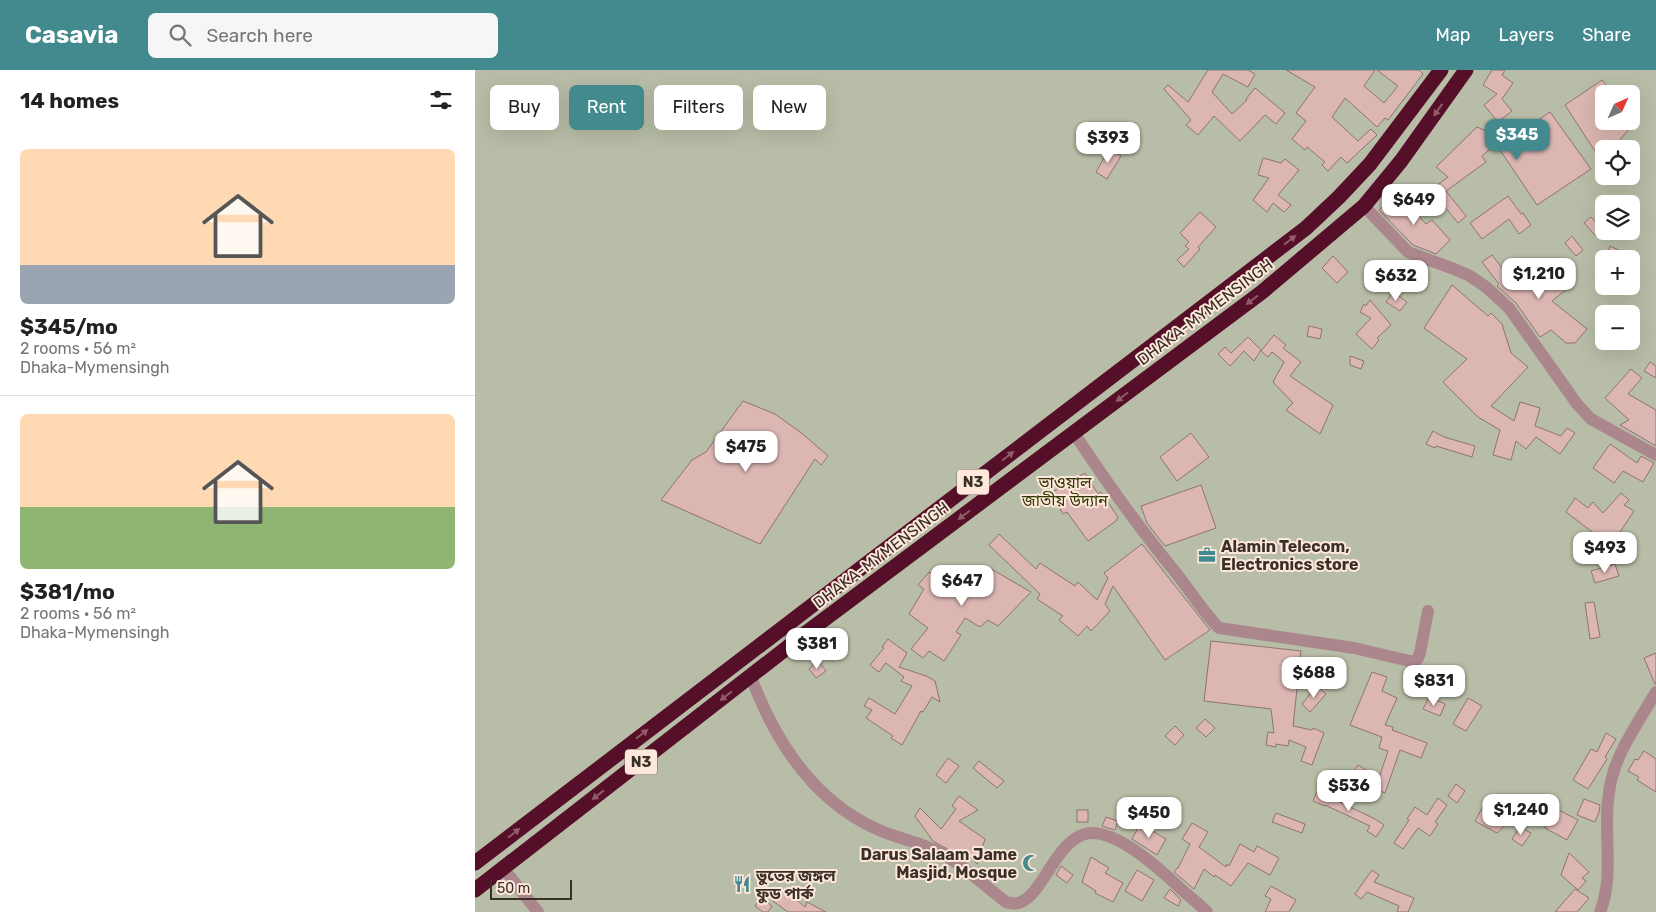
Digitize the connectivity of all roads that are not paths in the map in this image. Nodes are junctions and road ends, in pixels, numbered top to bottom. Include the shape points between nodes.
1 (1441, 70) edge
2 (1466, 70) edge
3 (1363, 206) junction
4 (1074, 433) junction
5 (1656, 455) edge
6 (1428, 611) dead end
7 (751, 677) junction
8 (1656, 692) edge
9 (475, 863) edge
10 (503, 868) junction
11 (475, 890) edge
12 (538, 912) edge
13 (1207, 912) edge
14 (1601, 912) edge

9 -> 1 highway, DHAKA-MYMENSINGH / N3 via 1306,228 1369,164
2 -> 3 highway, DHAKA-MYMENSINGH / N3 via 1401,161
3 -> 4 highway, DHAKA-MYMENSINGH / N3 via 1262,292
3 - 5 street via 1408,252 1470,276 1486,287 1509,308 1577,404 1591,418
4 - 6 street via 1155,549 1219,628 1354,648 1414,662 1418,658
4 -> 7 highway, DHAKA-MYMENSINGH / N3
7 -> 10 highway, DHAKA-MYMENSINGH / N3
7 - 13 street via 762,708 786,748 805,776 825,797 852,817 945,855 1006,902 1016,904 1027,898 1058,856 1076,838 1094,833 1140,853
8 - 14 street via 1612,775 1607,819 1607,885
10 - 11 highway, DHAKA-MYMENSINGH / N3
10 - 12 street

